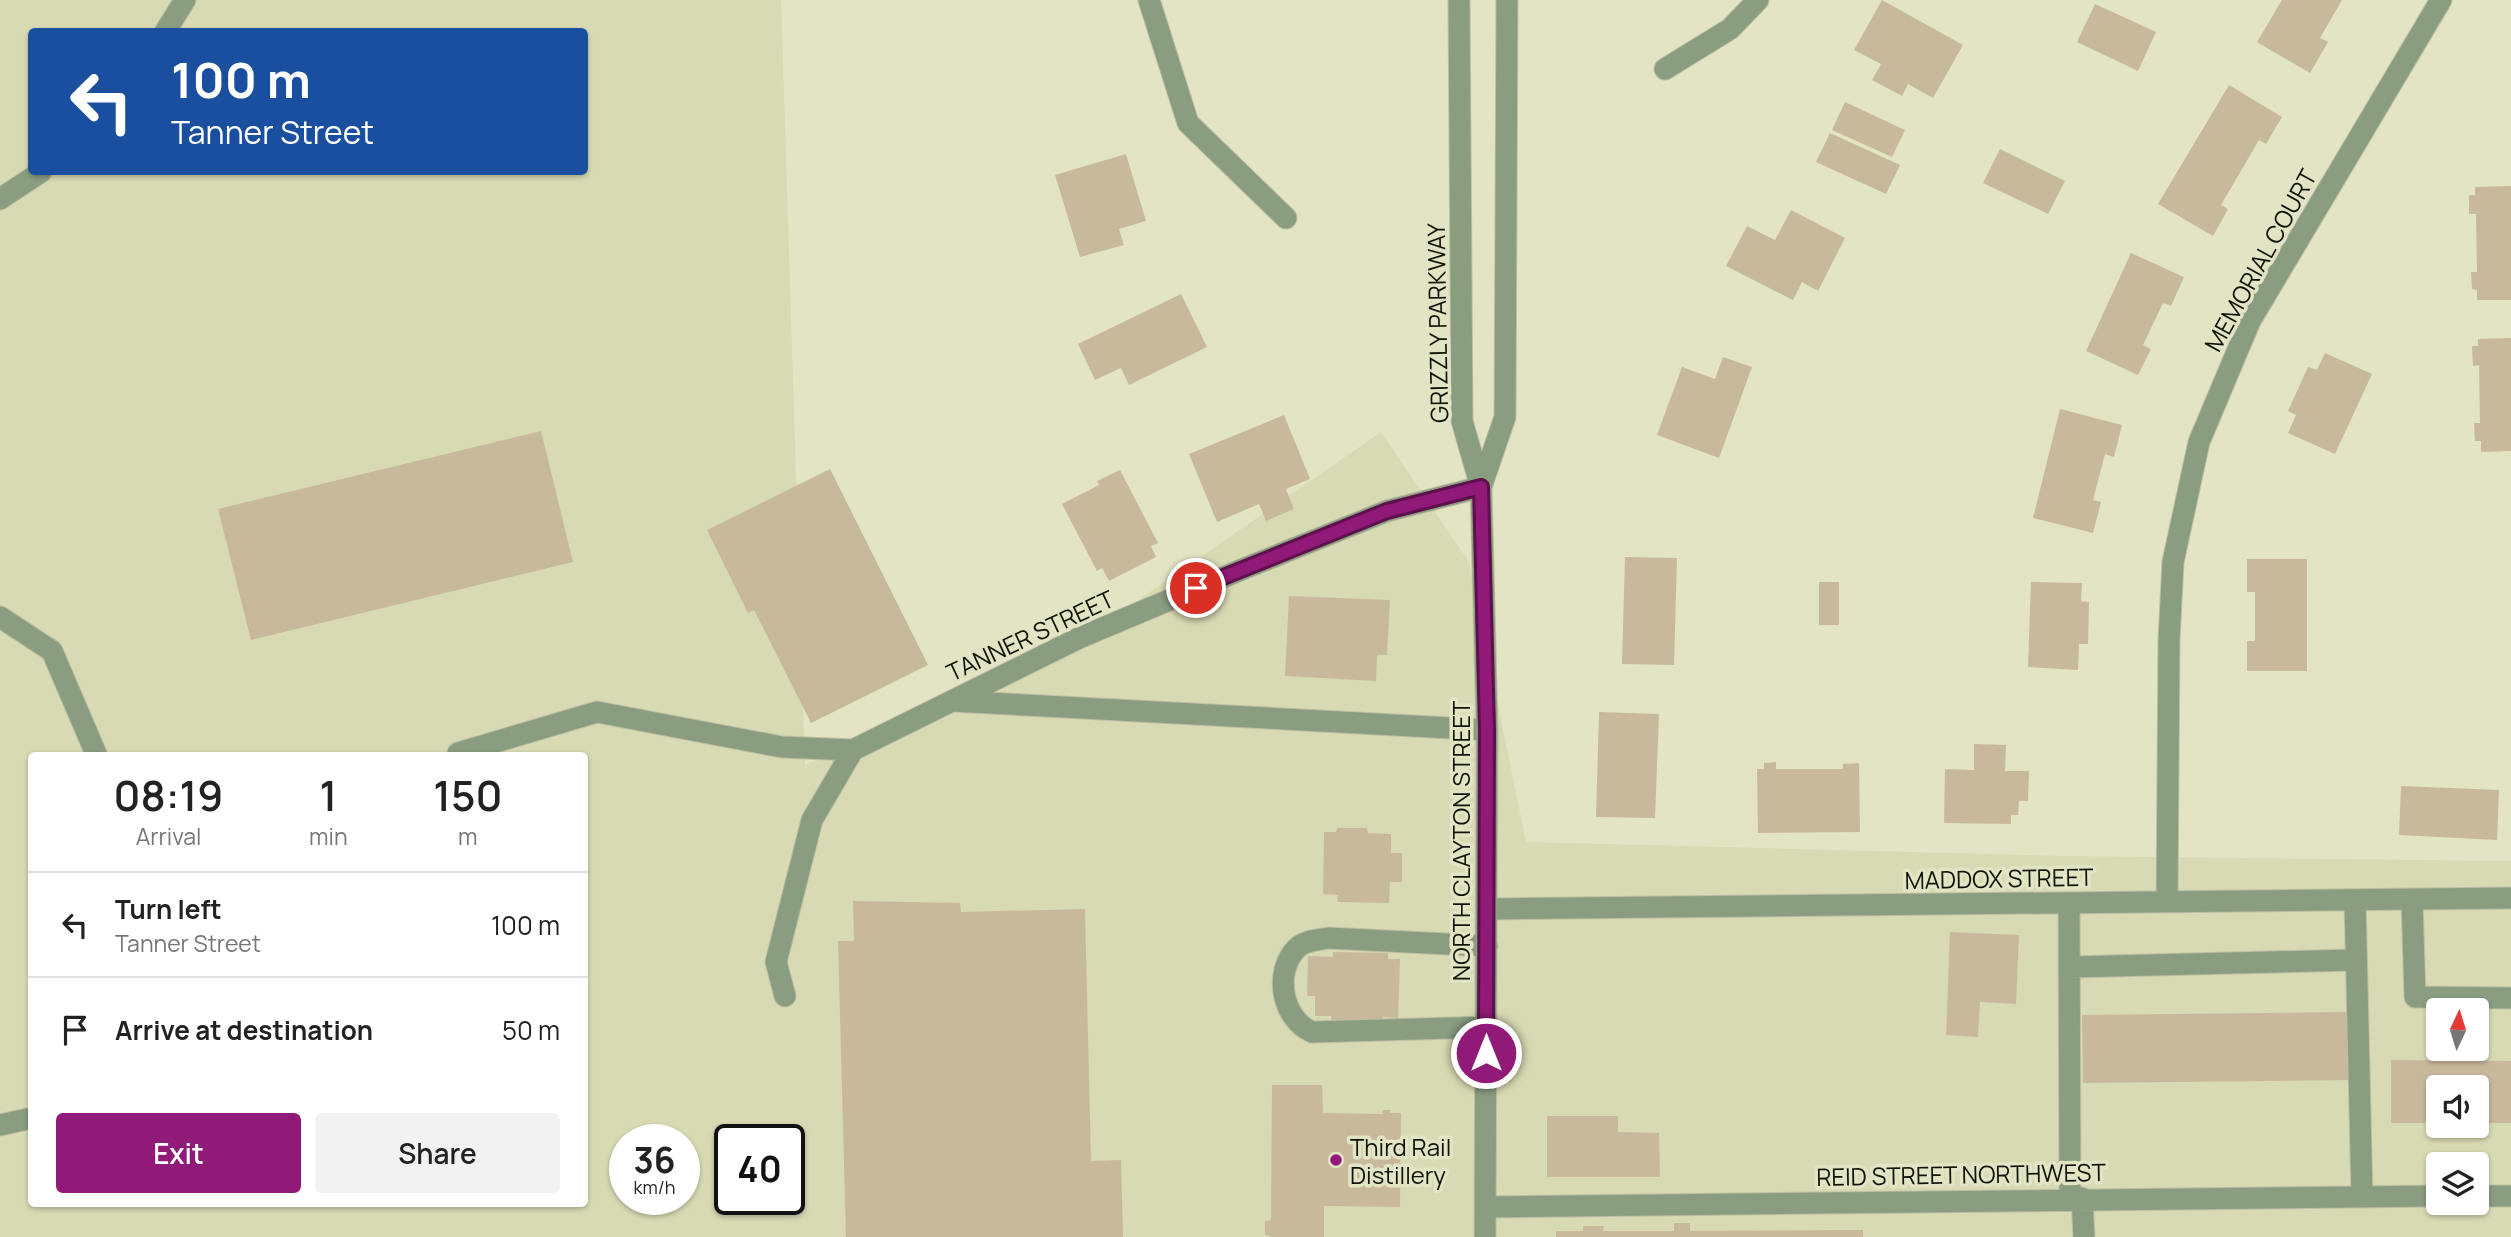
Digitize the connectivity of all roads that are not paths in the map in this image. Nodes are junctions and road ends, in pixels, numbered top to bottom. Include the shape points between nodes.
1 (185, 0) edge
2 (1149, 0) edge
3 (1459, 0) edge
4 (1507, 0) edge
5 (1758, 0) edge
6 (2441, 0) edge
7 (168, 28) edge
8 (1665, 69) dead end
9 (36, 175) edge
10 (0, 199) edge
11 (1286, 218) dead end
12 (1481, 487) junction
13 (0, 617) edge
14 (950, 701) junction
15 (1487, 730) junction
16 (853, 750) junction
17 (95, 752) edge
18 (461, 752) edge
19 (2511, 898) edge
20 (2412, 900) junction
21 (2167, 901) junction
22 (2355, 901) junction
23 (2069, 904) junction
24 (1487, 909) junction
25 (1487, 946) junction
26 (2354, 960) junction
27 (2070, 967) junction
28 (785, 996) dead end
29 (2511, 998) edge
30 (1486, 1027) junction
31 (28, 1119) edge
32 (0, 1125) edge
33 (2362, 1196) junction
34 (2426, 1196) edge
35 (2489, 1196) edge
36 (2511, 1196) edge
37 (2076, 1198) junction
38 (1485, 1207) junction
39 (1485, 1237) edge
40 (2084, 1237) edge

1 - 7 street
2 - 11 street via 1188,123
3 - 12 street, GRIZZLY PARKWAY via 1462,421
4 - 12 street via 1505,417
5 - 8 street via 1730,29
6 - 21 street, MEMORIAL COURT via 2250,321 2199,442 2173,562
9 - 10 street
12 - 14 street, TANNER STREET via 1387,511 1243,569 1079,638
12 - 15 street, NORTH CLAYTON STREET
13 - 17 street via 52,651
14 - 15 street
14 - 16 street, TANNER STREET
15 - 24 street, NORTH CLAYTON STREET
16 - 18 street via 782,747 597,712
16 - 28 street via 812,820 776,962
19 - 20 street, MADDOX STREET
20 - 22 street, MADDOX STREET
20 - 29 street via 2415,997
21 - 22 street, MADDOX STREET
21 - 23 street, MADDOX STREET
22 - 26 street
23 - 24 street, MADDOX STREET
23 - 27 street
24 - 25 street, NORTH CLAYTON STREET
25 - 30 street, NORTH CLAYTON STREET
25 - 30 street via 1310,941 1298,947 1283,982 1292,1016 1300,1027 1312,1032
26 - 27 street
26 - 33 street
27 - 37 street
30 - 38 street, NORTH CLAYTON STREET
31 - 32 street
33 - 34 street, REID STREET NORTHWEST
33 - 37 street, REID STREET NORTHWEST
35 - 36 street
37 - 38 street, REID STREET NORTHWEST
37 - 40 street
38 - 39 street, NORTH CLAYTON STREET

